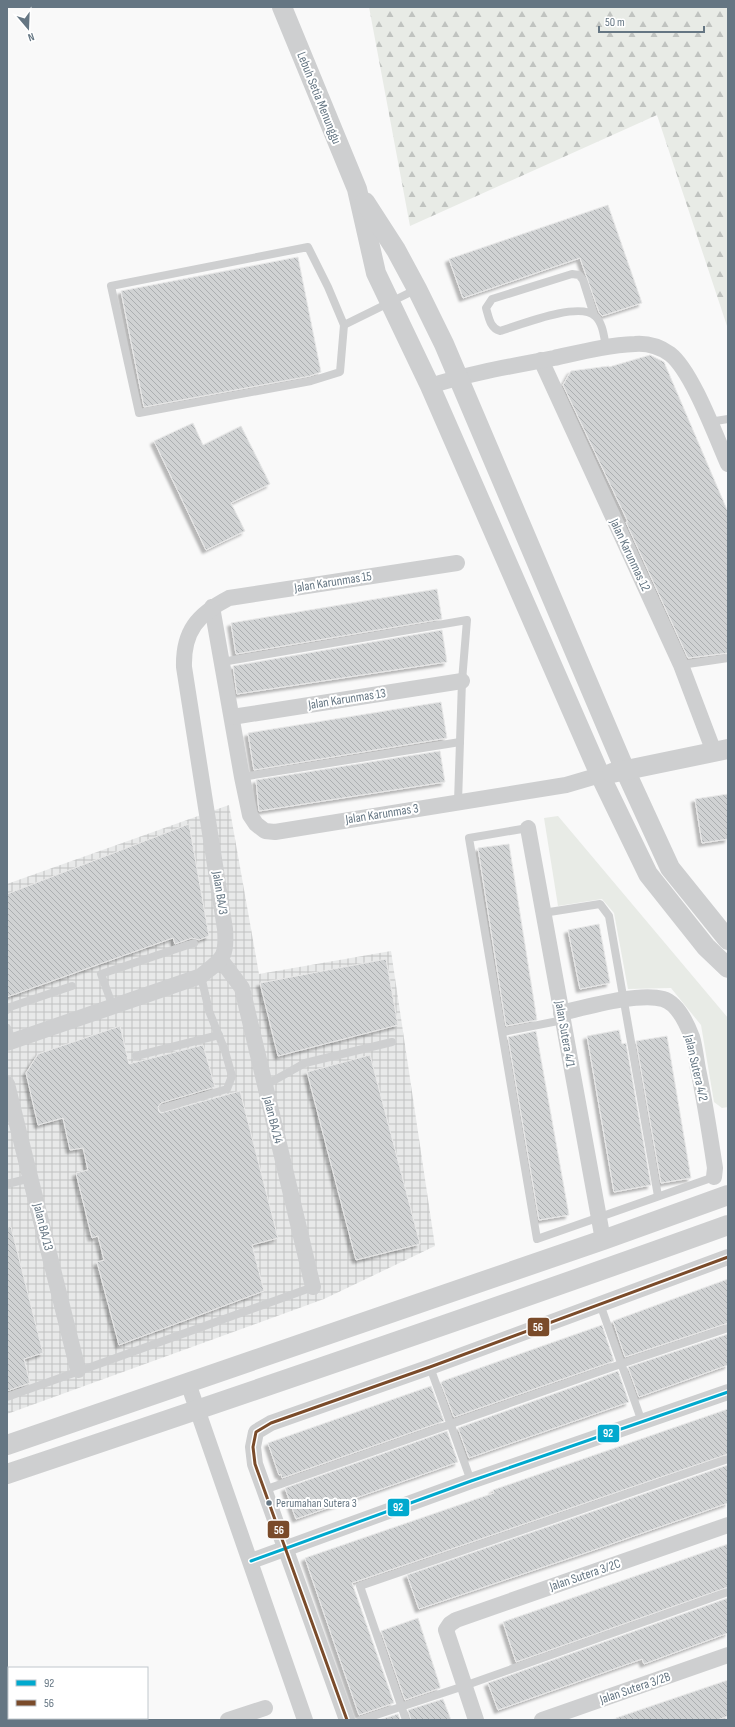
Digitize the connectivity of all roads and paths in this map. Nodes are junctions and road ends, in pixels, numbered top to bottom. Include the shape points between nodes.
1 (282, 7) edge
2 (357, 190) junction
3 (417, 289) junction
4 (389, 302) junction
5 (594, 315) junction
6 (344, 325) junction
7 (606, 347) junction
8 (540, 360) junction
9 (457, 377) junction
10 (430, 386) junction
11 (728, 419) edge
12 (709, 422) junction
13 (728, 464) edge
14 (457, 563) dead end
15 (212, 607) junction
16 (728, 658) edge
17 (222, 662) junction
18 (681, 665) junction
19 (462, 681) junction
20 (232, 717) junction
21 (460, 742) junction
22 (721, 750) edge
23 (625, 770) junction
24 (600, 775) junction
25 (242, 777) junction
26 (458, 802) junction
27 (528, 828) joint
28 (543, 913) junction
29 (728, 940) edge
30 (194, 943) dead end
31 (221, 960) junction
32 (728, 968) edge
33 (201, 976) junction
34 (72, 986) dead end
35 (624, 1000) junction
36 (113, 1007) junction
37 (7, 1010) edge
38 (562, 1017) junction
39 (503, 1032) junction
40 (219, 1035) junction
41 (9, 1038) edge
42 (392, 1042) dead end
43 (136, 1056) dead end
44 (7, 1084) edge
45 (264, 1086) junction
46 (163, 1108) dead end
47 (714, 1177) joint
48 (31, 1178) junction
49 (7, 1184) edge
50 (728, 1195) edge
51 (658, 1196) junction
52 (599, 1217) junction
53 (728, 1225) edge
54 (603, 1240) junction
55 (728, 1257) edge
56 (313, 1287) joint
57 (600, 1304) junction
58 (728, 1328) edge
59 (621, 1364) junction
60 (430, 1367) junction
61 (78, 1370) junction
62 (188, 1383) junction
63 (728, 1392) edge
64 (7, 1397) edge
65 (199, 1410) junction
66 (642, 1422) junction
67 (451, 1425) junction
68 (7, 1445) edge
69 (728, 1459) edge
70 (7, 1474) edge
71 (471, 1481) junction
72 (264, 1490) junction
73 (728, 1525) edge
74 (285, 1548) junction
75 (251, 1561) junction
76 (728, 1592) edge
77 (728, 1655) edge
78 (464, 1686) junction
79 (402, 1707) junction
80 (265, 1708) dead end
81 (228, 1720) edge
82 (305, 1720) edge
83 (347, 1720) edge
84 (361, 1720) edge
85 (406, 1720) edge
86 (476, 1720) edge
87 (542, 1720) edge

1 - 2 street, Lebuh Setia Menunggu
2 - 3 street via 396,250
2 - 4 street via 376,273
3 - 4 lane
3 - 9 street
4 - 6 lane
4 - 10 street
5 - 5 lane via 586,311 564,312 500,331 491,326 486,308 492,299 572,274 579,275 583,280
5 - 7 lane via 600,323
6 - 6 lane via 340,372 311,381 139,413 111,286 308,247
7 - 8 street
7 - 12 street via 648,345 670,355 686,376
8 - 9 street
8 - 18 street, Jalan Karunmas 12
9 - 10 street
9 - 23 street
10 - 24 street
11 - 12 lane
12 - 13 street
14 - 15 street, Jalan Karunmas 15 via 229,598
15 - 17 street, Jalan Karunmas 3
15 - 31 street, Jalan BA/3 via 194,625 183,650 225,928 227,947
16 - 18 lane
17 - 19 lane via 467,620
17 - 20 street, Jalan Karunmas 3
18 - 22 street, Jalan Karunmas 12
19 - 20 street, Jalan Karunmas 13
19 - 21 lane
20 - 25 street, Jalan Karunmas 3
21 - 25 lane
21 - 26 lane
22 - 23 street, Jalan Karunmas 3
23 - 24 street, Jalan Karunmas 3
23 - 29 street via 670,868
24 - 26 street, Jalan Karunmas 3 via 566,785
24 - 32 street via 648,874 706,947
25 - 26 street, Jalan Karunmas 3 via 250,815 256,824 265,830 275,832
27 - 28 street, Jalan Sutera 4/1
27 - 39 lane via 469,838
28 - 35 lane via 600,904 609,916
28 - 38 street, Jalan Sutera 4/1
30 - 36 lane via 101,974
31 - 33 street
31 - 45 street, Jalan BA/14 via 242,988
33 - 36 street
33 - 40 lane via 209,1011
34 - 37 lane
35 - 38 street, Jalan Sutera 4/2
35 - 47 street, Jalan Sutera 4/2 via 665,1000 685,1022 692,1038 702,1086 715,1168
35 - 51 lane
36 - 41 street
38 - 39 lane
38 - 52 street, Jalan Sutera 4/1
39 - 52 lane via 537,1238
40 - 43 lane
40 - 46 lane via 232,1076 228,1089
42 - 45 lane via 305,1063
44 - 48 street, Jalan BA/13
45 - 56 street, Jalan BA/14
47 - 51 lane
48 - 49 lane
48 - 61 street, Jalan BA/13
50 - 54 street
51 - 52 lane
52 - 54 street, Jalan Sutera 4/1
53 - 65 street
54 - 62 street
55 - 57 street
56 - 61 lane
57 - 59 lane
57 - 60 street
58 - 59 lane
59 - 66 lane
59 - 67 lane
60 - 67 lane
60 - 72 street via 271,1423 256,1432 253,1447 255,1464
61 - 64 lane
62 - 65 street
62 - 68 street
63 - 66 street
65 - 70 street
65 - 75 street
66 - 71 street
67 - 71 lane
67 - 72 lane
69 - 79 lane via 360,1586
71 - 74 street
72 - 74 street
73 - 78 street, Jalan Sutera 3/2C via 456,1620 446,1630
74 - 75 street
74 - 83 street
75 - 82 street
76 - 78 lane
77 - 87 street, Jalan Sutera 3/2B
78 - 79 lane
78 - 86 street
79 - 84 lane
79 - 85 lane
80 - 81 street

